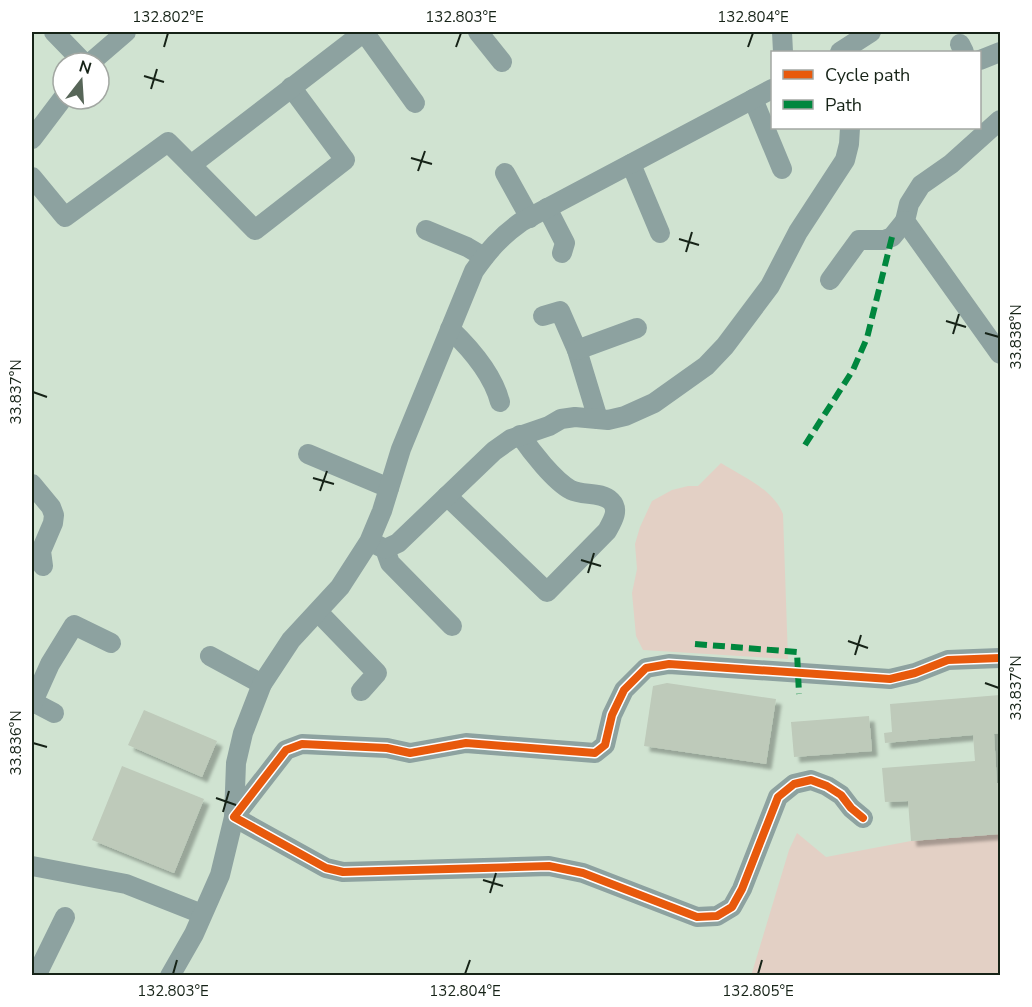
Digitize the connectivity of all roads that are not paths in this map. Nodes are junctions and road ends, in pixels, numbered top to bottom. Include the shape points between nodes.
1 (54, 32) edge
2 (126, 32) edge
3 (364, 32) edge
4 (478, 32) edge
5 (782, 32) edge
6 (72, 51) edge
7 (104, 51) edge
8 (783, 51) edge
9 (1000, 52) edge
10 (981, 60) edge
11 (502, 62) dead end
12 (291, 87) junction
13 (771, 90) edge
14 (753, 99) junction
15 (415, 103) dead end
16 (53, 111) edge
17 (1000, 120) edge
18 (850, 129) edge
19 (32, 139) edge
20 (631, 164) junction
21 (191, 165) junction
22 (783, 170) dead end
23 (505, 173) dead end
24 (32, 177) edge
25 (547, 208) junction
26 (530, 218) junction
27 (905, 221) junction
28 (426, 230) dead end
29 (660, 233) dead end
30 (562, 254) dead end
31 (484, 257) junction
32 (830, 280) dead end
33 (543, 316) dead end
34 (638, 328) dead end
35 (450, 329) junction
36 (577, 350) junction
37 (1000, 354) edge
38 (500, 402) dead end
39 (598, 419) junction
40 (520, 435) junction
41 (308, 454) dead end
42 (32, 484) edge
43 (389, 488) junction
44 (447, 496) junction
45 (377, 545) junction
46 (43, 566) dead end
47 (318, 612) junction
48 (452, 626) dead end
49 (111, 643) dead end
50 (210, 656) dead end
51 (1000, 658) edge
52 (262, 684) junction
53 (361, 691) dead end
54 (32, 703) edge
55 (54, 712) dead end
56 (234, 817) junction
57 (863, 818) dead end
58 (32, 866) edge
59 (202, 914) junction
60 (65, 917) dead end
61 (36, 975) edge
62 (170, 975) edge

1 - 6 street
2 - 7 street
3 - 12 street
3 - 15 street
4 - 11 street
5 - 8 street
9 - 10 street
12 - 21 street
12 - 21 street via 345,160 255,230
13 - 14 street
14 - 20 street
14 - 22 street
16 - 19 street
17 - 27 street via 921,185 909,204
18 - 39 street via 845,160 798,232 770,286 725,346 706,366 654,403 625,416
20 - 25 street
20 - 29 street
21 - 24 street via 168,142 65,217
23 - 26 street
25 - 26 street
25 - 30 street via 565,243
26 - 31 street via 503,235
27 - 32 street via 892,237 859,240
27 - 37 street
28 - 31 street
31 - 35 street
33 - 36 street via 560,311
34 - 36 street
35 - 38 street via 496,386
35 - 43 street
36 - 39 street
39 - 40 street via 561,419
40 - 44 street via 494,451
40 - 44 street via 534,455 569,489 598,495 610,500 615,508 607,531 547,592
41 - 43 street
42 - 46 street via 54,515 41,551
43 - 45 street
44 - 45 street via 398,543
45 - 47 street
45 - 48 street
47 - 52 street via 291,639
47 - 53 street via 377,673
49 - 54 street via 74,625
50 - 52 street
51 - 56 street via 948,660 890,679 669,664 646,668 624,690 612,715 605,745 595,753 465,743 410,753 387,748 302,744 286,750
52 - 56 street via 236,763
54 - 55 street
56 - 57 street via 326,868 343,872 549,866 583,873 697,916 717,916 732,907 778,797 794,784 811,780 827,786
56 - 59 street via 220,875
58 - 59 street via 126,884
59 - 62 street
60 - 61 street

